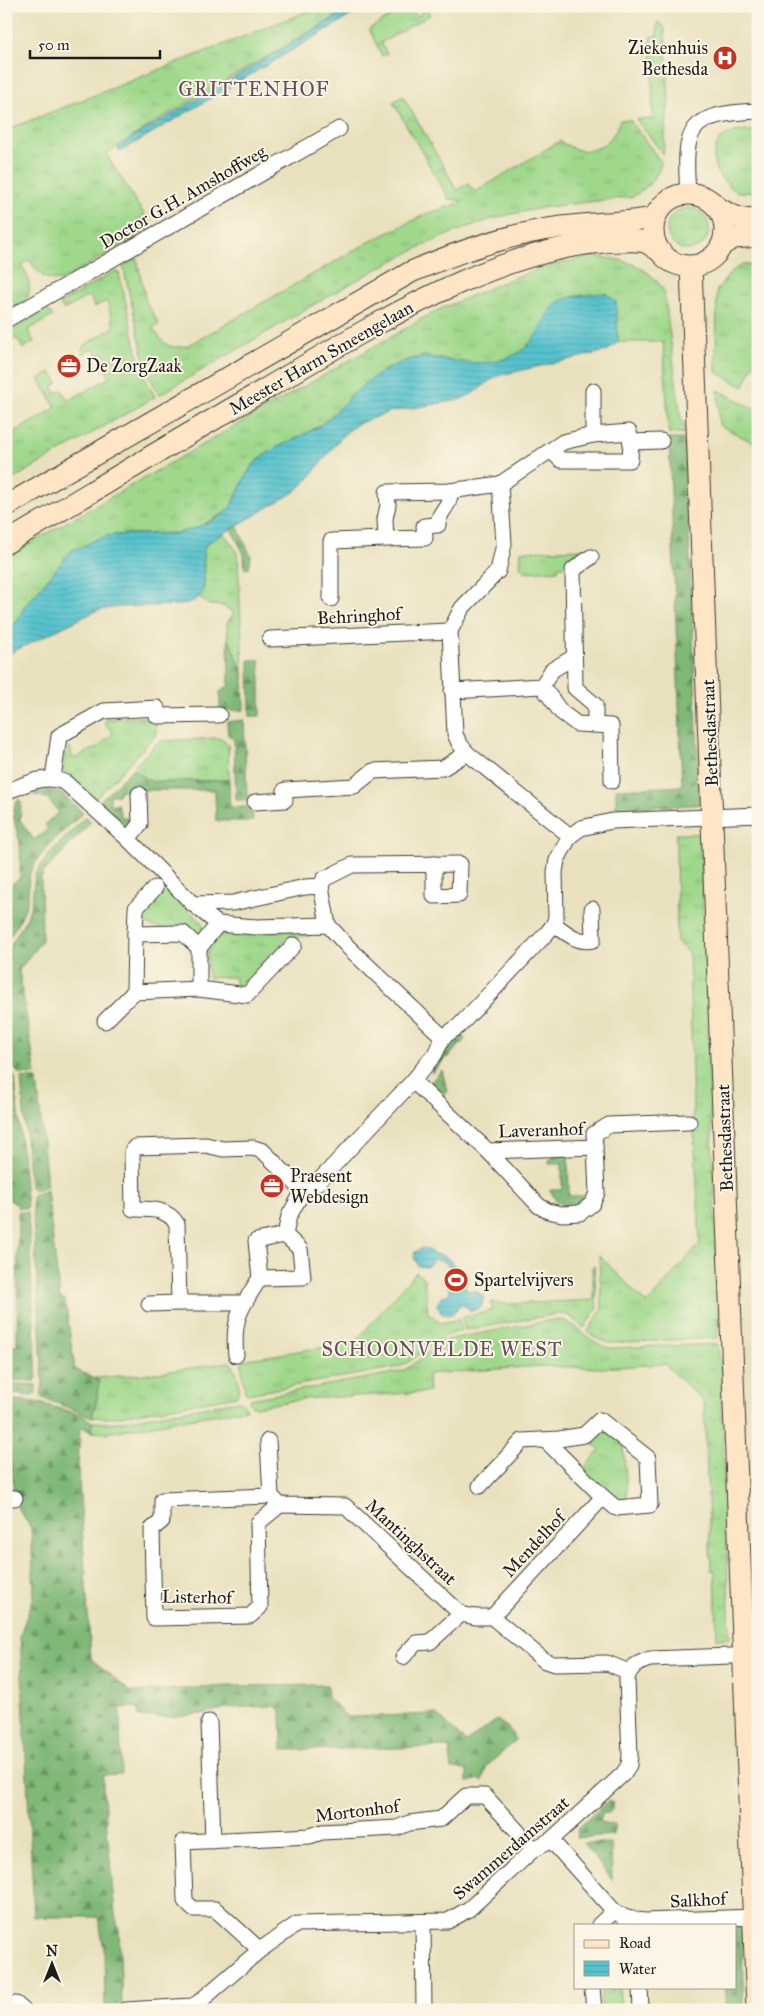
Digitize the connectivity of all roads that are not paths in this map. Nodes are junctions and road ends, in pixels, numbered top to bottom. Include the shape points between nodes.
1 (758, 111) edge
2 (339, 129) dead end
3 (688, 193) junction
4 (717, 207) junction
5 (654, 218) junction
6 (758, 220) edge
7 (758, 236) edge
8 (723, 244) junction
9 (658, 250) junction
10 (691, 266) junction
11 (6, 320) edge
12 (593, 391) dead end
13 (593, 435) junction
14 (660, 441) dead end
15 (631, 442) junction
16 (551, 450) junction
17 (500, 484) junction
18 (450, 491) junction
19 (6, 506) edge
20 (386, 539) junction
21 (6, 543) edge
22 (591, 557) dead end
23 (331, 599) dead end
24 (450, 630) junction
25 (270, 639) dead end
26 (574, 657) junction
27 (542, 686) junction
28 (452, 691) junction
29 (219, 715) dead end
30 (595, 725) junction
31 (467, 753) junction
32 (53, 778) junction
33 (612, 782) dead end
34 (6, 792) edge
35 (139, 794) dead end
36 (255, 802) dead end
37 (758, 815) edge
38 (713, 817) junction
39 (570, 836) junction
40 (128, 839) junction
41 (434, 864) dead end
42 (322, 886) junction
43 (155, 888) dead end
44 (193, 904) junction
45 (592, 909) dead end
46 (218, 924) junction
47 (554, 924) junction
48 (328, 925) junction
49 (135, 934) junction
50 (294, 945) dead end
51 (199, 948) junction
52 (199, 989) junction
53 (134, 992) junction
54 (105, 1021) dead end
55 (443, 1037) junction
56 (413, 1081) junction
57 (689, 1122) dead end
58 (595, 1147) junction
59 (488, 1151) junction
60 (303, 1191) junction
61 (286, 1235) junction
62 (260, 1278) junction
63 (179, 1303) junction
64 (244, 1303) junction
65 (149, 1304) dead end
66 (236, 1355) dead end
67 (545, 1440) junction
68 (268, 1441) dead end
69 (480, 1486) dead end
70 (603, 1497) junction
71 (276, 1501) junction
72 (461, 1614) junction
73 (492, 1617) junction
74 (751, 1655) edge
75 (403, 1657) dead end
76 (629, 1672) junction
77 (209, 1722) dead end
78 (551, 1840) junction
79 (213, 1841) junction
80 (534, 1848) junction
81 (614, 1911) junction
82 (754, 1916) junction
83 (423, 1922) junction
84 (643, 1923) edge
85 (600, 1924) edge
86 (260, 1950) junction
87 (592, 1988) edge
88 (640, 1988) edge
89 (6, 2005) edge
90 (200, 2006) edge
91 (23, 2010) edge
92 (126, 2010) edge
93 (424, 2010) edge
94 (594, 2010) edge
95 (641, 2010) edge
96 (757, 2010) edge

1 - 3 street via 722,114 704,120 694,128 688,147
2 - 11 street, Doctor G.H. Amshoffweg
3 - 4 street via 709,199
3 - 5 street via 667,201
4 - 6 street via 733,218
4 - 8 street via 725,224
5 - 9 street via 653,235
5 - 19 street, Meester Harm Smeengelaan via 562,227 507,238 454,254 411,272
7 - 8 street via 734,238
8 - 10 street via 716,255
9 - 10 street via 678,265
9 - 21 street, Meester Harm Smeengelaan via 639,241 573,247 524,259 442,290 295,372
10 - 38 street, Bethesdastraat
12 - 13 street
13 - 15 street via 629,432
13 - 16 street via 563,442
14 - 15 street
15 - 16 street via 630,460 560,460
16 - 17 street
17 - 18 street
17 - 24 street via 504,544 498,571 462,608
18 - 20 street via 451,500 438,518 438,526 424,526 425,538
18 - 20 street via 387,492
20 - 23 street via 330,541
22 - 26 street via 573,570
24 - 25 street, Behringhof
24 - 28 street
26 - 27 street via 552,670
26 - 30 street via 575,688 595,705
27 - 28 street
27 - 30 street via 561,712 577,724
28 - 31 street via 455,734
29 - 32 street via 157,716 156,708 104,711 59,736
30 - 33 street via 610,726
31 - 36 street via 443,768 372,770 354,786 286,790 285,800
31 - 39 street
32 - 34 street via 40,779
32 - 40 street via 74,788
35 - 40 street via 140,824
37 - 38 street
38 - 39 street via 612,821 581,828
38 - 74 street, Bethesdastraat
39 - 47 street via 557,860
40 - 44 street
41 - 42 street via 352,865 324,879
42 - 44 street via 233,903
42 - 48 street
43 - 49 street via 136,908
44 - 46 street
45 - 47 street via 592,940 586,942 576,938
46 - 48 street via 256,927
46 - 51 street
47 - 55 street via 472,1014
48 - 55 street
49 - 51 street via 184,933
49 - 53 street
50 - 52 street via 247,995
51 - 52 street
52 - 53 street
53 - 54 street
55 - 56 street via 435,1054
56 - 59 street, Laveranhof
56 - 60 street via 318,1182
57 - 58 street, Laveranhof via 609,1125 594,1134
58 - 59 street, Laveranhof
58 - 59 street, Laveranhof via 595,1199 580,1213 562,1214 539,1206
60 - 61 street via 290,1216
60 - 63 street via 263,1151 253,1148 223,1149 206,1145 135,1147 132,1151 133,1209 156,1209 173,1218 177,1224
61 - 62 street via 256,1241
61 - 62 street via 300,1250 303,1277
62 - 64 street
63 - 64 street
63 - 65 street
64 - 66 street via 236,1320
67 - 69 street via 522,1441
67 - 70 street
67 - 70 street via 584,1435 600,1420 648,1458 650,1505 616,1508
68 - 71 street
70 - 73 street, Mendelhof
71 - 71 street, Listerhof via 162,1500 162,1520 152,1529 154,1618 250,1616 260,1607 258,1523
71 - 72 street, Mantinghstraat via 345,1506
72 - 73 street
72 - 75 street via 430,1642 416,1643
73 - 76 street via 545,1661 554,1664 607,1663
74 - 76 street via 650,1659 639,1662
74 - 82 street, Bethesdastraat
76 - 78 street, Swammerdamstraat via 628,1765 623,1774
77 - 79 street
78 - 80 street, Swammerdamstraat
78 - 81 street, Salkhof
79 - 80 street, Mortonhof via 397,1828 441,1819 466,1796 486,1796
79 - 86 street, Mortonhof via 183,1842 185,1901 193,1909 215,1909
80 - 83 street, Swammerdamstraat via 459,1916 448,1921
81 - 84 street, Salkhof
81 - 85 street
82 - 84 street, Salkhof
82 - 96 street, Bethesdastraat
83 - 86 street, Swammerdamstraat via 297,1924
83 - 93 street
86 - 90 street, Swammerdamstraat
87 - 94 street
88 - 95 street
89 - 91 street via 16,2004
90 - 92 street, Swammerdamstraat

